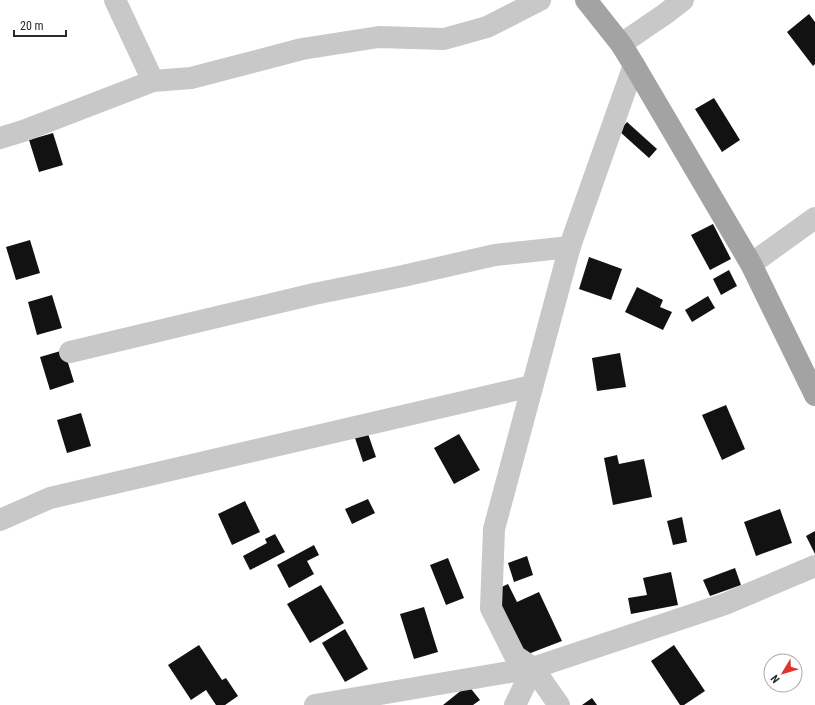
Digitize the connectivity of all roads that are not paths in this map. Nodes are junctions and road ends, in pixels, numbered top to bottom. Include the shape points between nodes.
1 (115, 0) edge
2 (540, 0) edge
3 (586, 0) edge
4 (683, 0) edge
5 (621, 44) junction
6 (634, 65) junction
7 (153, 81) junction
8 (0, 138) edge
9 (815, 218) edge
10 (570, 247) junction
11 (751, 264) junction
12 (70, 352) dead end
13 (532, 386) junction
14 (815, 395) edge
15 (0, 520) edge
16 (815, 566) edge
17 (533, 668) junction
18 (315, 705) edge
19 (515, 705) edge
20 (559, 705) edge

1 - 7 street
2 - 7 street via 487,27 444,39 379,37 302,49 191,78
3 - 5 main road
4 - 5 street
5 - 6 main road
6 - 10 street
6 - 11 main road
7 - 8 street
9 - 11 street
10 - 12 street via 495,255 314,294
10 - 13 street
11 - 14 main road
13 - 15 street via 50,498
13 - 17 street via 494,529 491,608 515,656
16 - 17 street via 725,604
17 - 18 street
17 - 19 street
17 - 20 street

